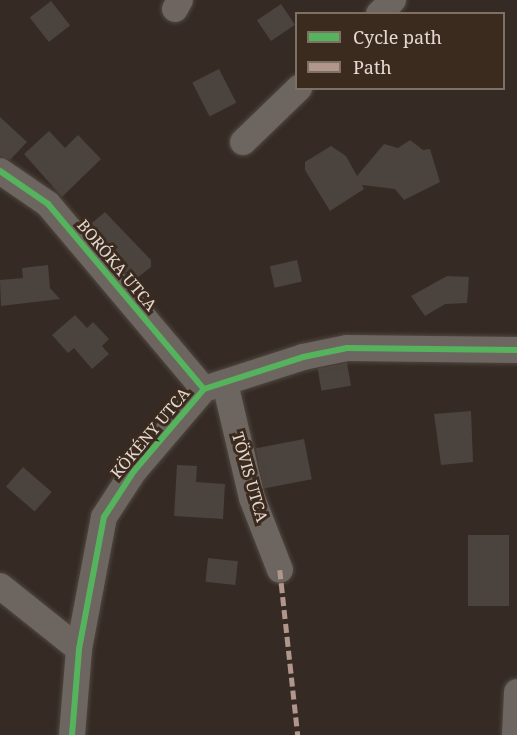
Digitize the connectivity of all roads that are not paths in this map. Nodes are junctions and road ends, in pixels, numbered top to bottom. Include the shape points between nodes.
1 (393, 0) edge
2 (381, 12) edge
3 (297, 90) edge
4 (243, 142) dead end
5 (0, 171) edge
6 (517, 350) edge
7 (215, 386) junction
8 (280, 570) dead end
9 (0, 586) edge
10 (79, 649) junction
11 (517, 692) edge
12 (72, 735) edge
13 (514, 735) edge

1 - 2 street
3 - 4 street
5 - 7 street, BORÓKA UTCA via 48,204
6 - 7 street via 347,348 303,357
7 - 8 street, TÖVIS UTCA
7 - 10 street, KÖKÉNY UTCA via 134,471 104,518
9 - 10 street
10 - 12 street, KÖKÉNY UTCA
11 - 13 street

